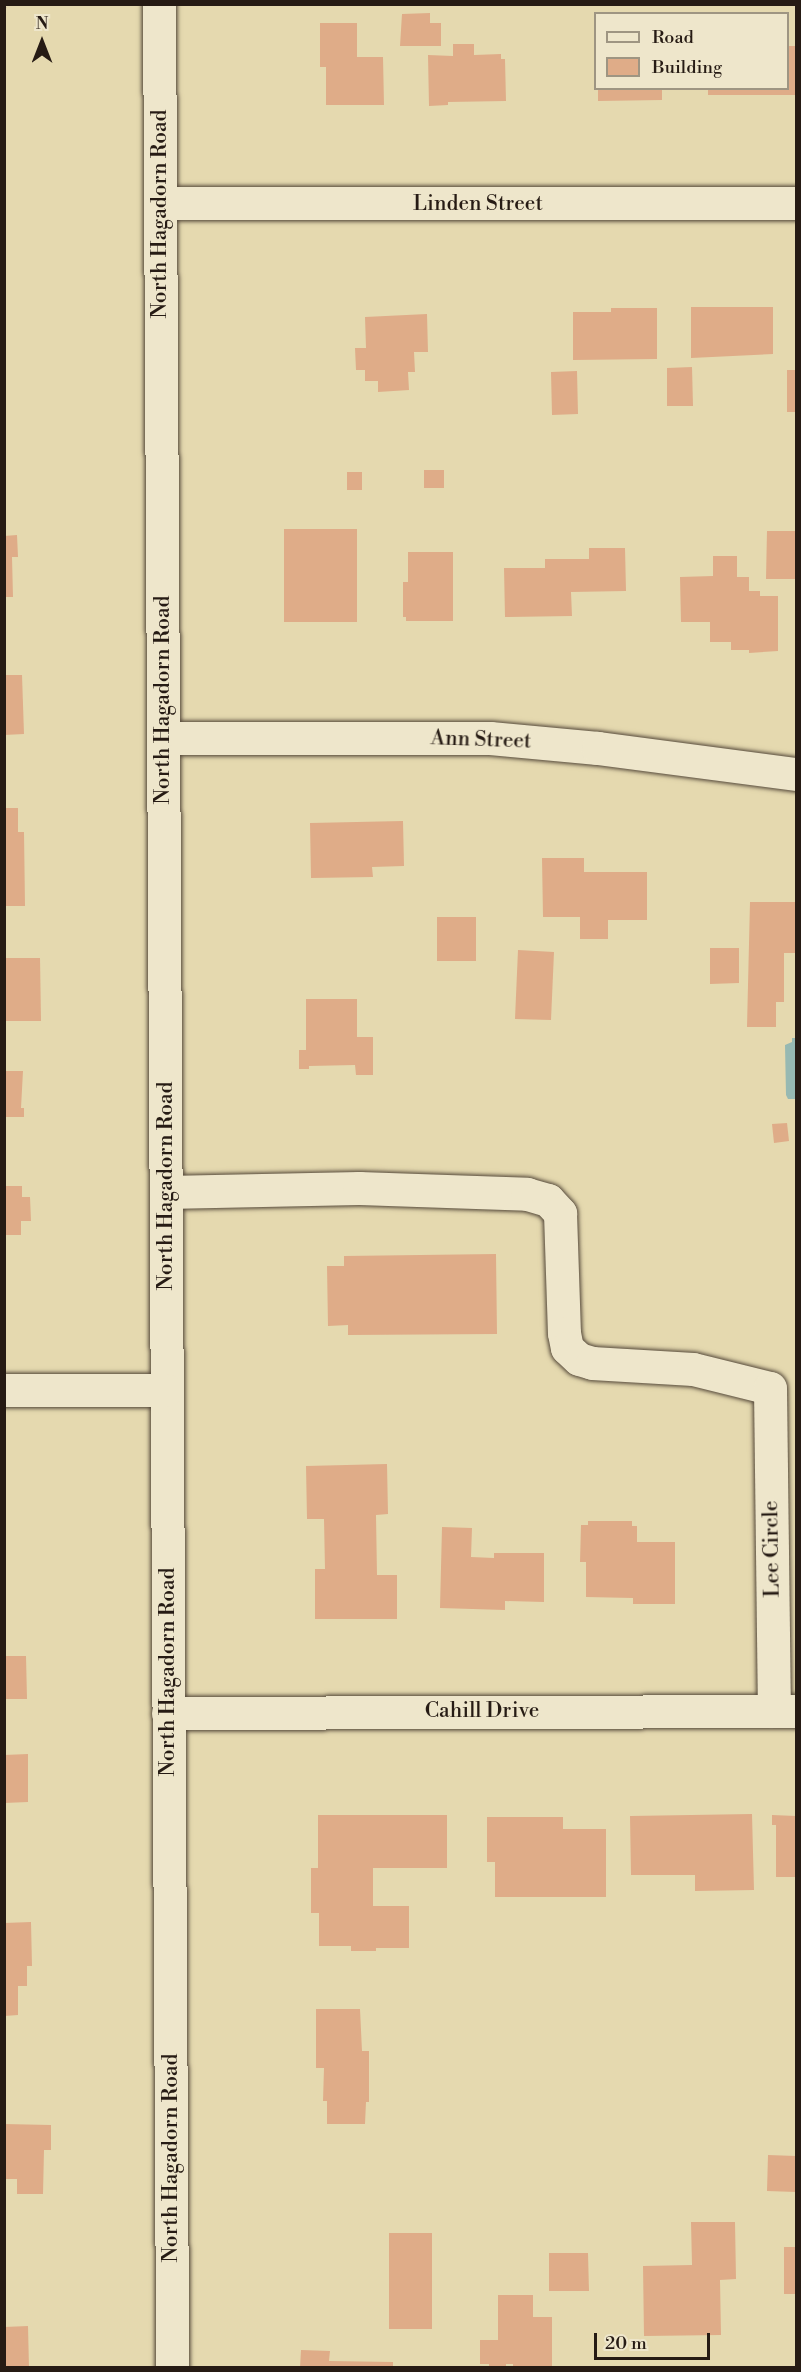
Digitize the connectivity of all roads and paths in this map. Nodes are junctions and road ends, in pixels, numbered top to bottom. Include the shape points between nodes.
1 (159, 4) edge
2 (160, 202) junction
3 (796, 203) edge
4 (164, 738) junction
5 (796, 774) edge
6 (166, 1192) junction
7 (4, 1390) edge
8 (166, 1390) junction
9 (785, 1711) edge
10 (168, 1713) junction
11 (172, 2367) edge

1 - 2 street, North Hagadorn Road
2 - 3 street, Linden Street
2 - 4 street, North Hagadorn Road
4 - 5 street, Ann Street via 490,738
4 - 6 street, North Hagadorn Road
6 - 8 street, North Hagadorn Road
6 - 9 street, Lee Circle via 358,1188 527,1194 548,1200 560,1214 565,1341 579,1359 693,1369 770,1388
7 - 8 street
8 - 10 street, North Hagadorn Road
9 - 10 street, Cahill Drive
10 - 11 street, North Hagadorn Road

